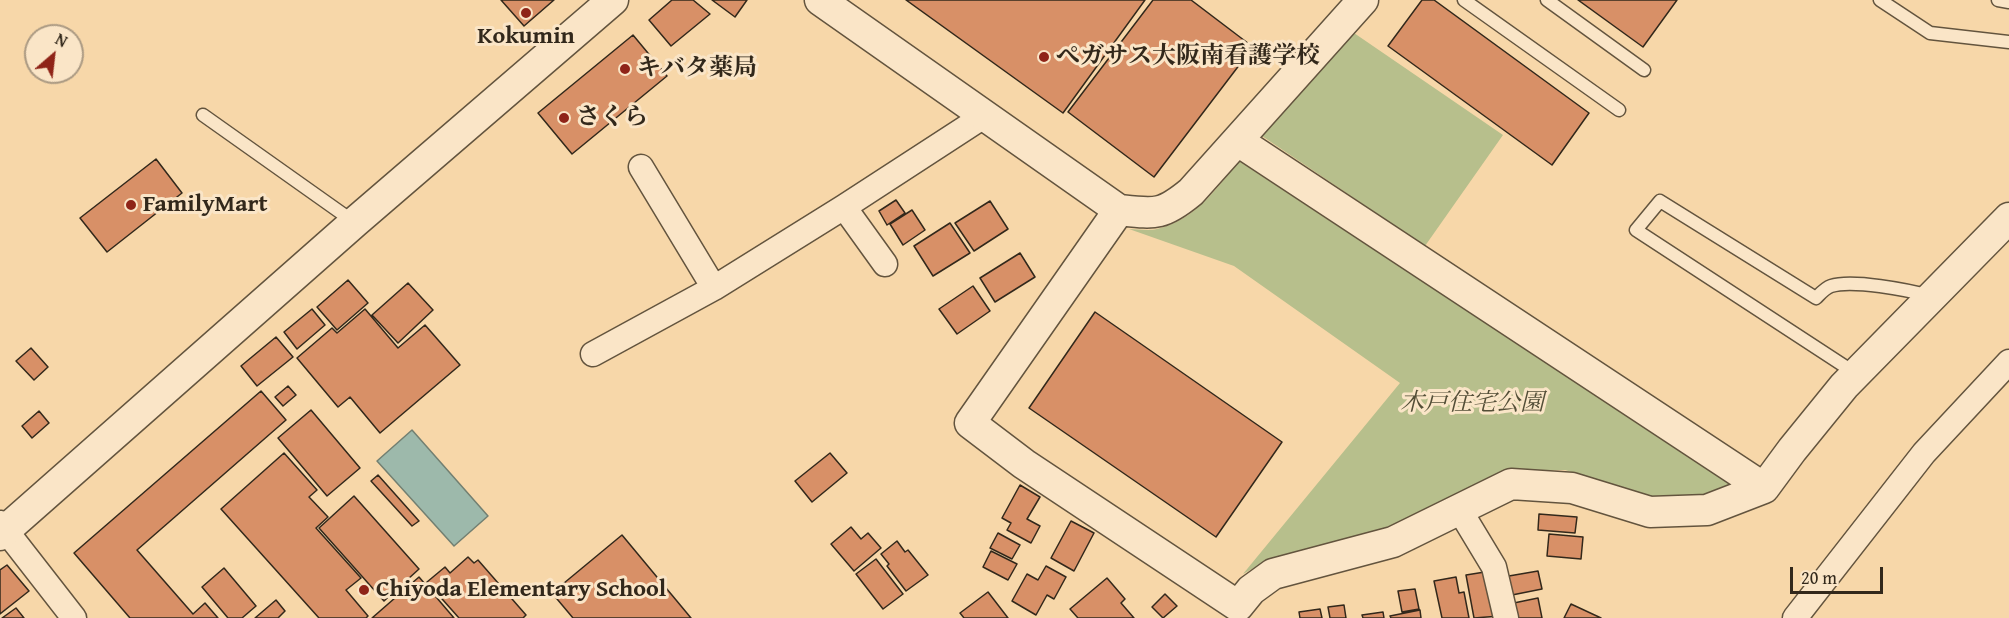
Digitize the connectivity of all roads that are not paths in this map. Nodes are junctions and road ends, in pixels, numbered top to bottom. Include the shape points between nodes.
1 (613, 0) edge
2 (820, 0) edge
3 (1363, 0) edge
4 (1464, 0) edge
5 (1547, 0) edge
6 (1880, 0) edge
7 (1998, 0) edge
8 (2009, 2) edge
9 (2009, 42) edge
10 (1644, 70) dead end
11 (1618, 110) dead end
12 (203, 115) dead end
13 (984, 116) junction
14 (1238, 141) junction
15 (641, 167) dead end
16 (844, 207) junction
17 (1119, 210) junction
18 (2009, 218) edge
19 (355, 222) junction
20 (885, 264) dead end
21 (714, 288) junction
22 (1930, 296) junction
23 (593, 354) dead end
24 (2009, 362) edge
25 (1856, 374) junction
26 (1764, 488) junction
27 (1459, 509) junction
28 (2, 529) edge
29 (1243, 608) edge
30 (74, 618) edge
31 (1506, 618) edge
32 (1795, 618) edge

1 - 19 street
2 - 13 street
3 - 14 street
4 - 11 lane
5 - 10 lane
6 - 9 lane via 1930,33
7 - 8 lane
12 - 19 lane
13 - 16 street
13 - 17 street
14 - 17 street via 1173,207 1154,214
14 - 26 street
15 - 21 street
16 - 20 street
16 - 21 street
17 - 29 street via 970,423 1024,464
18 - 22 street
19 - 28 street
21 - 23 street
22 - 25 street
22 - 25 lane via 1845,283 1828,286 1816,298 1660,201 1636,230
24 - 32 street via 1923,453
25 - 26 street
26 - 27 street via 1707,510 1650,512 1572,488 1511,484
27 - 29 street via 1393,542 1273,574
27 - 31 street via 1494,567
28 - 30 street

